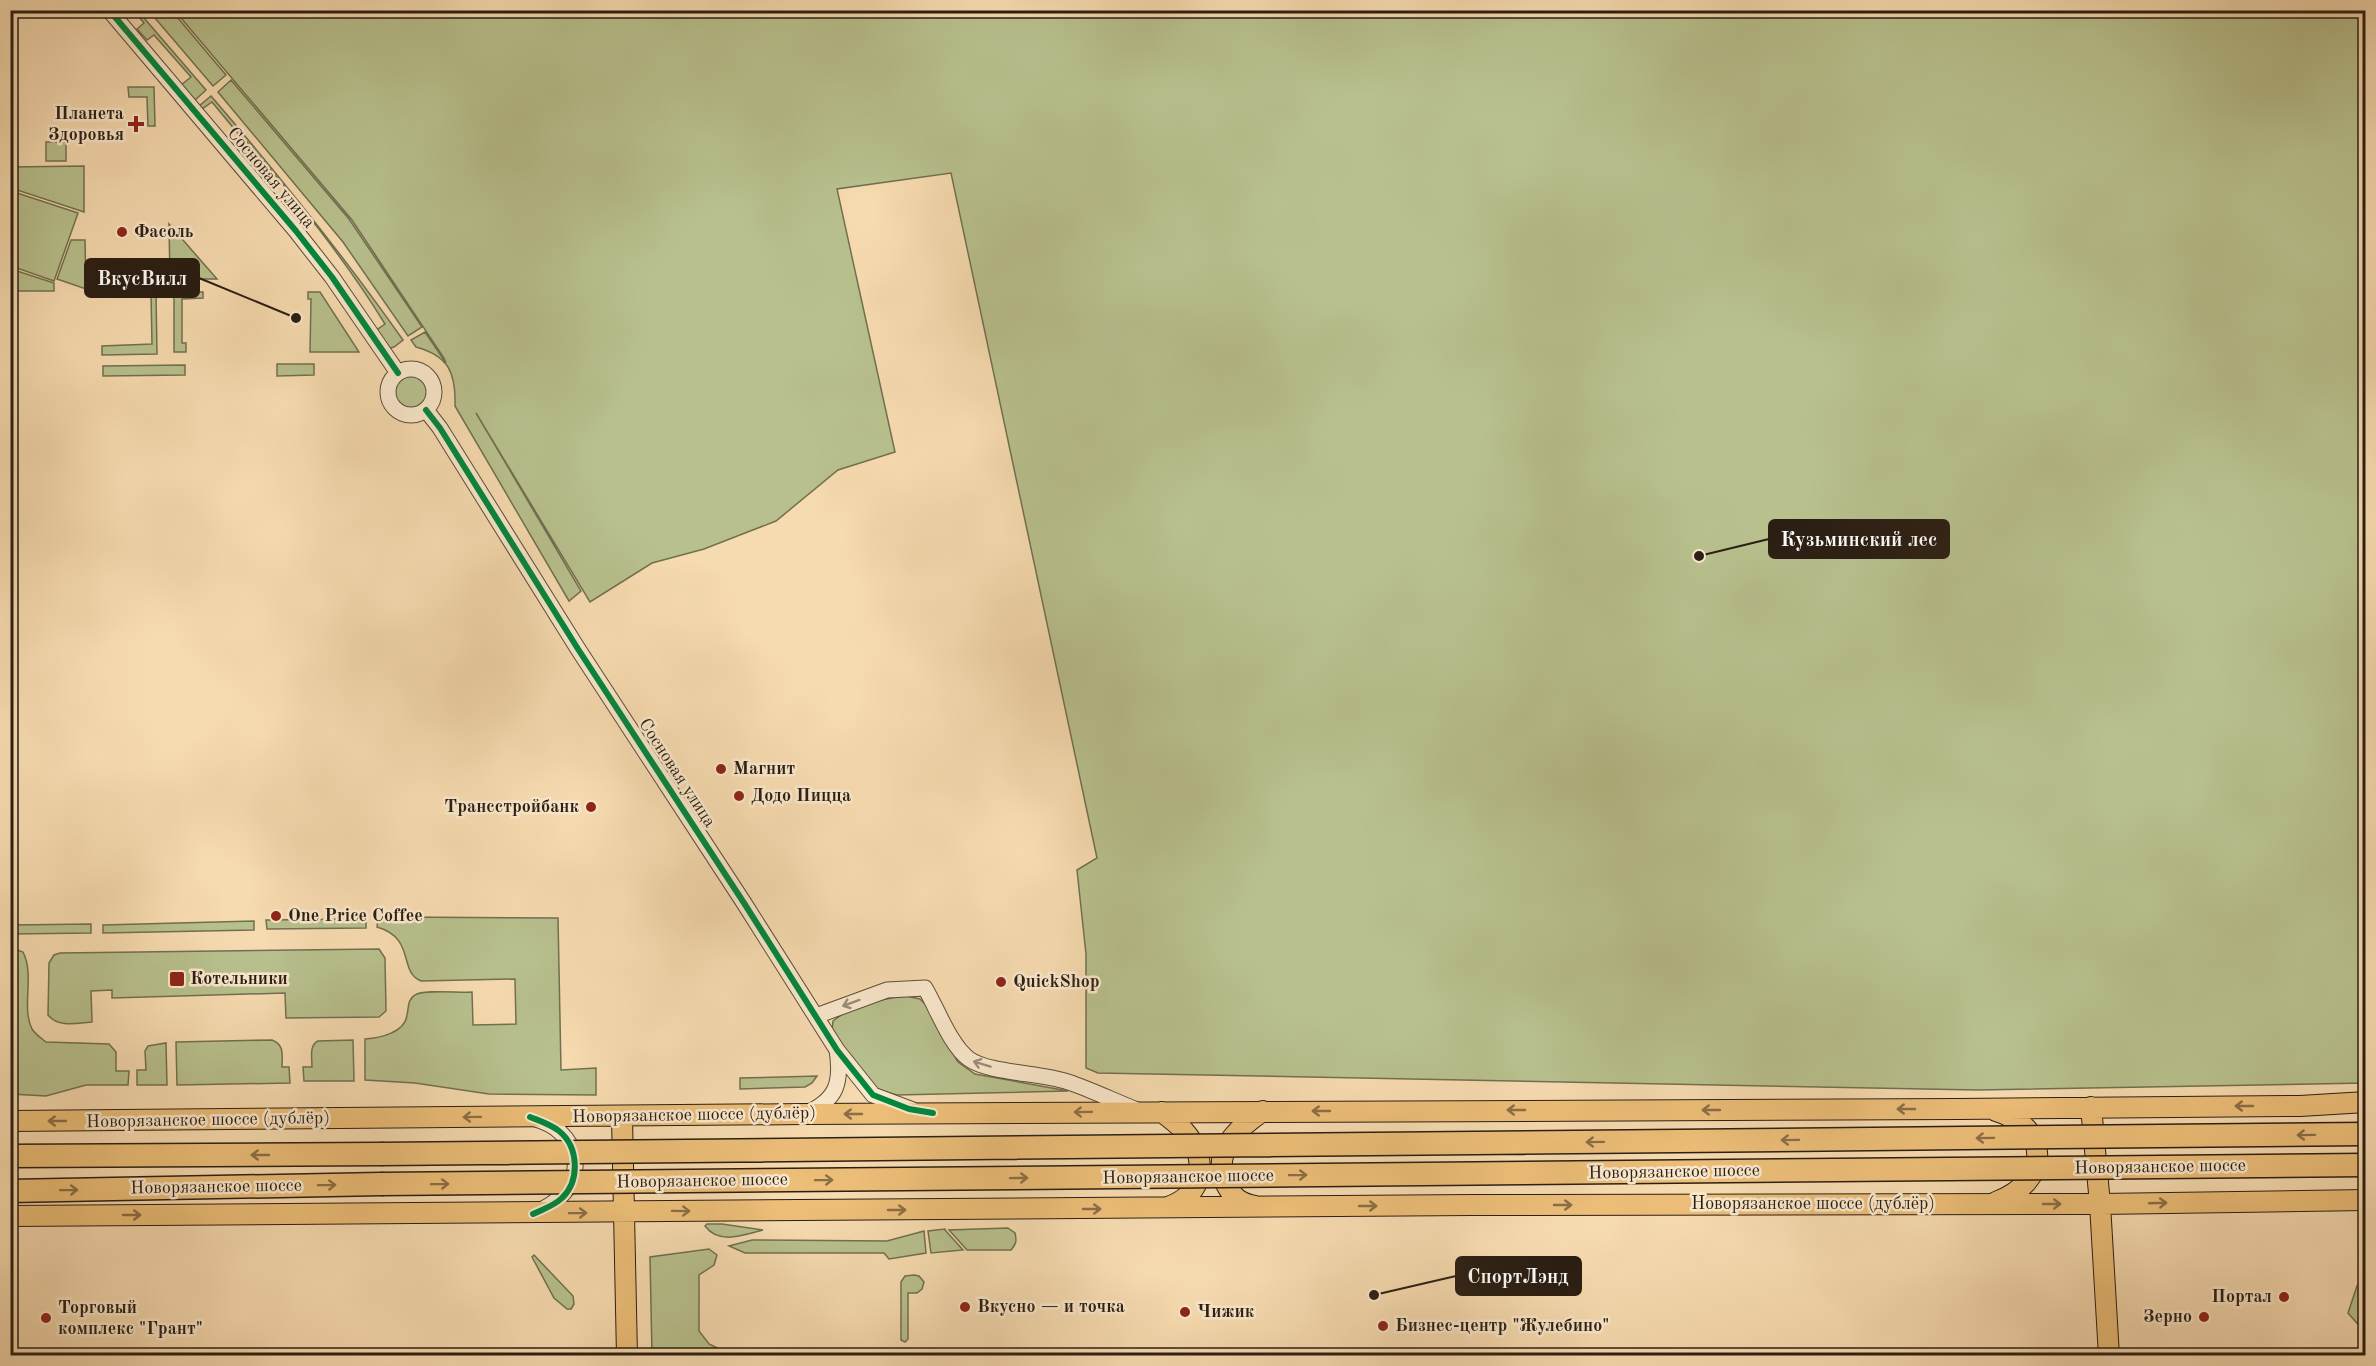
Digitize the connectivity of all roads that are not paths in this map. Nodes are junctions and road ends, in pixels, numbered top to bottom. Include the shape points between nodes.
1 (109, 10) edge
2 (398, 373) junction
3 (426, 410) junction
4 (816, 1017) junction
5 (837, 1050) junction
6 (2366, 1102) edge
7 (2091, 1107) junction
8 (1987, 1108) junction
9 (1263, 1111) junction
10 (1140, 1112) junction
11 (1162, 1112) junction
12 (933, 1113) junction
13 (805, 1114) junction
14 (530, 1117) junction
15 (622, 1117) junction
16 (10, 1121) edge
17 (2365, 1134) edge
18 (10, 1156) edge
19 (2365, 1165) edge
20 (10, 1191) edge
21 (2366, 1200) edge
22 (1991, 1204) junction
23 (2100, 1204) junction
24 (1260, 1207) junction
25 (1162, 1209) junction
26 (623, 1212) junction
27 (533, 1214) junction
28 (10, 1216) edge
29 (627, 1356) edge
30 (2109, 1356) edge

1 - 2 street, Сосновая улица via 333,277
2 - 3 street via 416,369 428,377 434,391
2 - 3 street via 389,386 392,405 411,416
3 - 4 street, Сосновая улица
4 - 5 street, Сосновая улица
10 -> 4 street via 1068,1082 1005,1071 971,1060 959,1050 925,988 887,990
5 - 12 street, Сосновая улица via 873,1095 909,1109
5 - 13 street, Сосновая улица via 837,1087 817,1108
6 -> 7 main road, Новорязанское шоссе (дублёр)
7 - 8 main road, Новорязанское шоссе (дублёр)
7 - 23 main road
8 -> 9 main road, Новорязанское шоссе (дублёр)
8 - 22 main road via 2025,1125 2037,1152 2036,1169 2026,1185
9 - 11 main road, Новорязанское шоссе (дублёр)
9 - 24 main road, Новорязанское шоссе (дублёр) via 1240,1127 1221,1160 1230,1191 1240,1202
10 - 11 main road, Новорязанское шоссе (дублёр)
10 -> 12 main road, Новорязанское шоссе (дублёр)
11 - 25 main road, Новорязанское шоссе (дублёр) via 1184,1130 1194,1145 1200,1176 1193,1191 1181,1202
12 -> 13 main road, Новорязанское шоссе (дублёр)
13 - 15 main road, Новорязанское шоссе (дублёр)
14 - 15 main road, Новорязанское шоссе (дублёр)
14 -> 16 main road, Новорязанское шоссе (дублёр)
14 - 27 street via 561,1133 570,1145 575,1174 562,1198
15 - 26 main road
17 -> 18 highway, Новорязанское шоссе, bridge
20 -> 19 highway, Новорязанское шоссе, bridge
23 -> 21 main road, Новорязанское шоссе (дублёр)
22 -> 23 main road, Новорязанское шоссе (дублёр)
24 -> 22 main road, Новорязанское шоссе (дублёр)
23 - 30 main road
24 - 25 main road, Новорязанское шоссе (дублёр)
26 -> 25 main road, Новорязанское шоссе (дублёр)
27 -> 26 main road, Новорязанское шоссе (дублёр)
26 - 29 main road
28 -> 27 main road, Новорязанское шоссе (дублёр)

